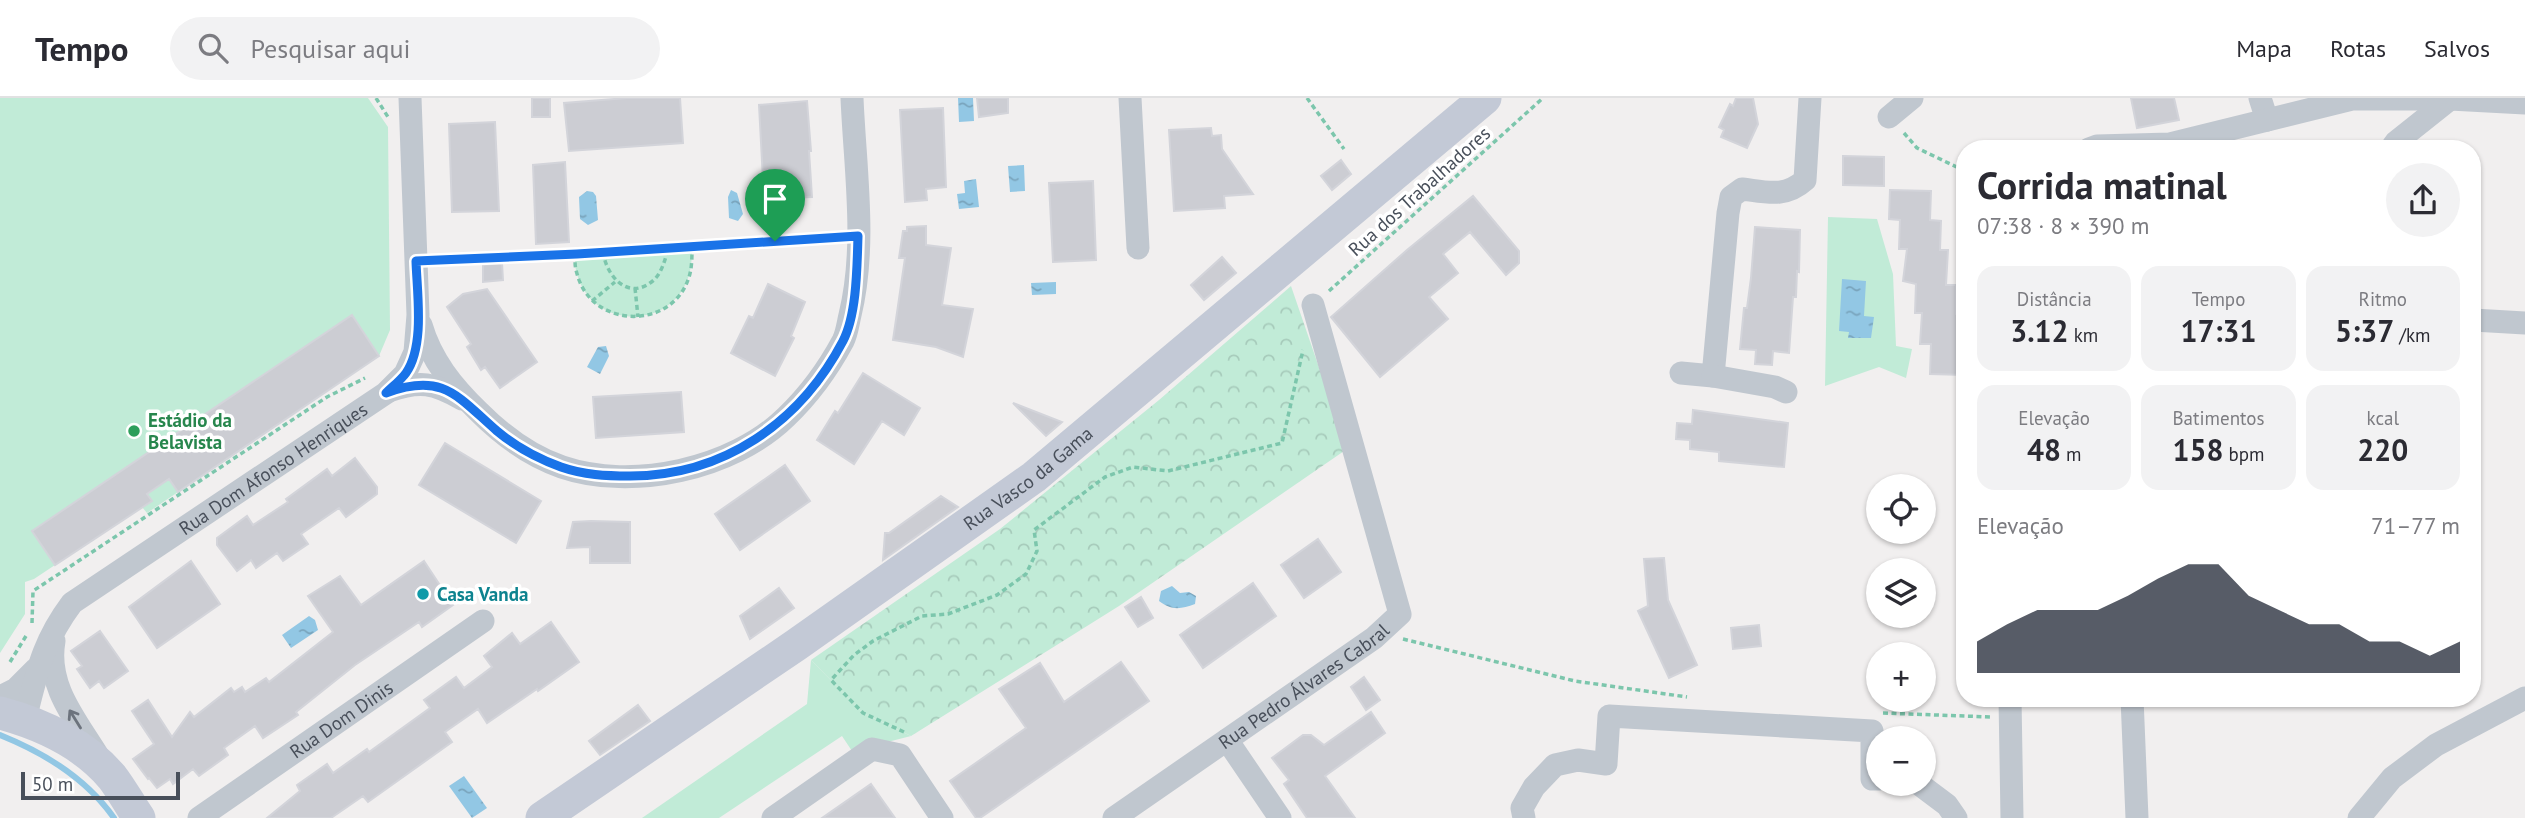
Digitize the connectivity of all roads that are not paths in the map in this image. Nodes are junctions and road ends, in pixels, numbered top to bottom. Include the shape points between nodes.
1 (410, 98) edge
2 (852, 98) edge
3 (1130, 98) edge
4 (1485, 98) edge
5 (1810, 98) edge
6 (1912, 98) edge
7 (2260, 98) edge
8 (2450, 99) edge
9 (2525, 103) edge
10 (1889, 117) road end
11 (2267, 120) junction
12 (2186, 140) edge
13 (2399, 140) edge
14 (1138, 248) dead end
15 (1313, 305) road end
16 (418, 315) junction
17 (2481, 320) edge
18 (2525, 323) edge
19 (1681, 373) dead end
20 (1713, 376) junction
21 (1786, 392) dead end
22 (386, 393) junction
23 (472, 406) junction
24 (482, 621) dead end
25 (45, 669) junction
26 (0, 698) edge
27 (2525, 698) edge
28 (2132, 707) edge
29 (2010, 708) edge
30 (13, 716) edge
31 (1866, 731) edge
32 (1227, 740) junction
33 (111, 776) junction
34 (1935, 796) edge
35 (139, 818) edge
36 (199, 818) edge
37 (542, 818) edge
38 (774, 818) edge
39 (942, 818) edge
40 (1114, 818) edge
41 (1280, 818) edge
42 (1524, 818) edge
43 (1956, 818) edge
44 (2012, 818) edge
45 (2137, 818) edge
46 (2359, 818) edge

1 - 16 street, Rua Dom Afonso Henriques
2 - 23 street via 856,288 844,339 785,418 742,449 689,470 599,476 530,453 498,432
3 - 14 street
4 - 37 street, Rua Vasco da Gama via 1034,477
5 - 20 street via 1805,180 1793,191 1742,189 1731,197
6 - 10 street
7 - 11 street
8 - 9 street
8 - 11 street via 2352,99
8 - 13 street
11 - 12 street
15 - 32 street, Rua Pedro Álvares Cabral via 1400,614 1374,638
16 - 22 street, Rua Dom Afonso Henriques via 415,352 405,374
16 - 23 street via 435,360
17 - 18 street
19 - 20 street
20 - 21 street
22 - 23 street via 425,383
22 - 25 street, Rua Dom Afonso Henriques via 72,603 57,624
24 - 36 street, Rua Dom Dinis
25 - 26 street
25 - 30 street via 48,701
33 -> 25 street
27 - 46 street via 2436,745 2392,778
28 - 45 street
29 - 44 street
30 - 33 street via 76,746
31 - 42 street via 1609,716 1606,764 1578,760 1555,765 1534,787 1522,808
32 - 40 street, Rua Pedro Álvares Cabral
32 - 41 street
33 - 35 street
34 - 43 street
38 - 39 street via 872,749 900,755

